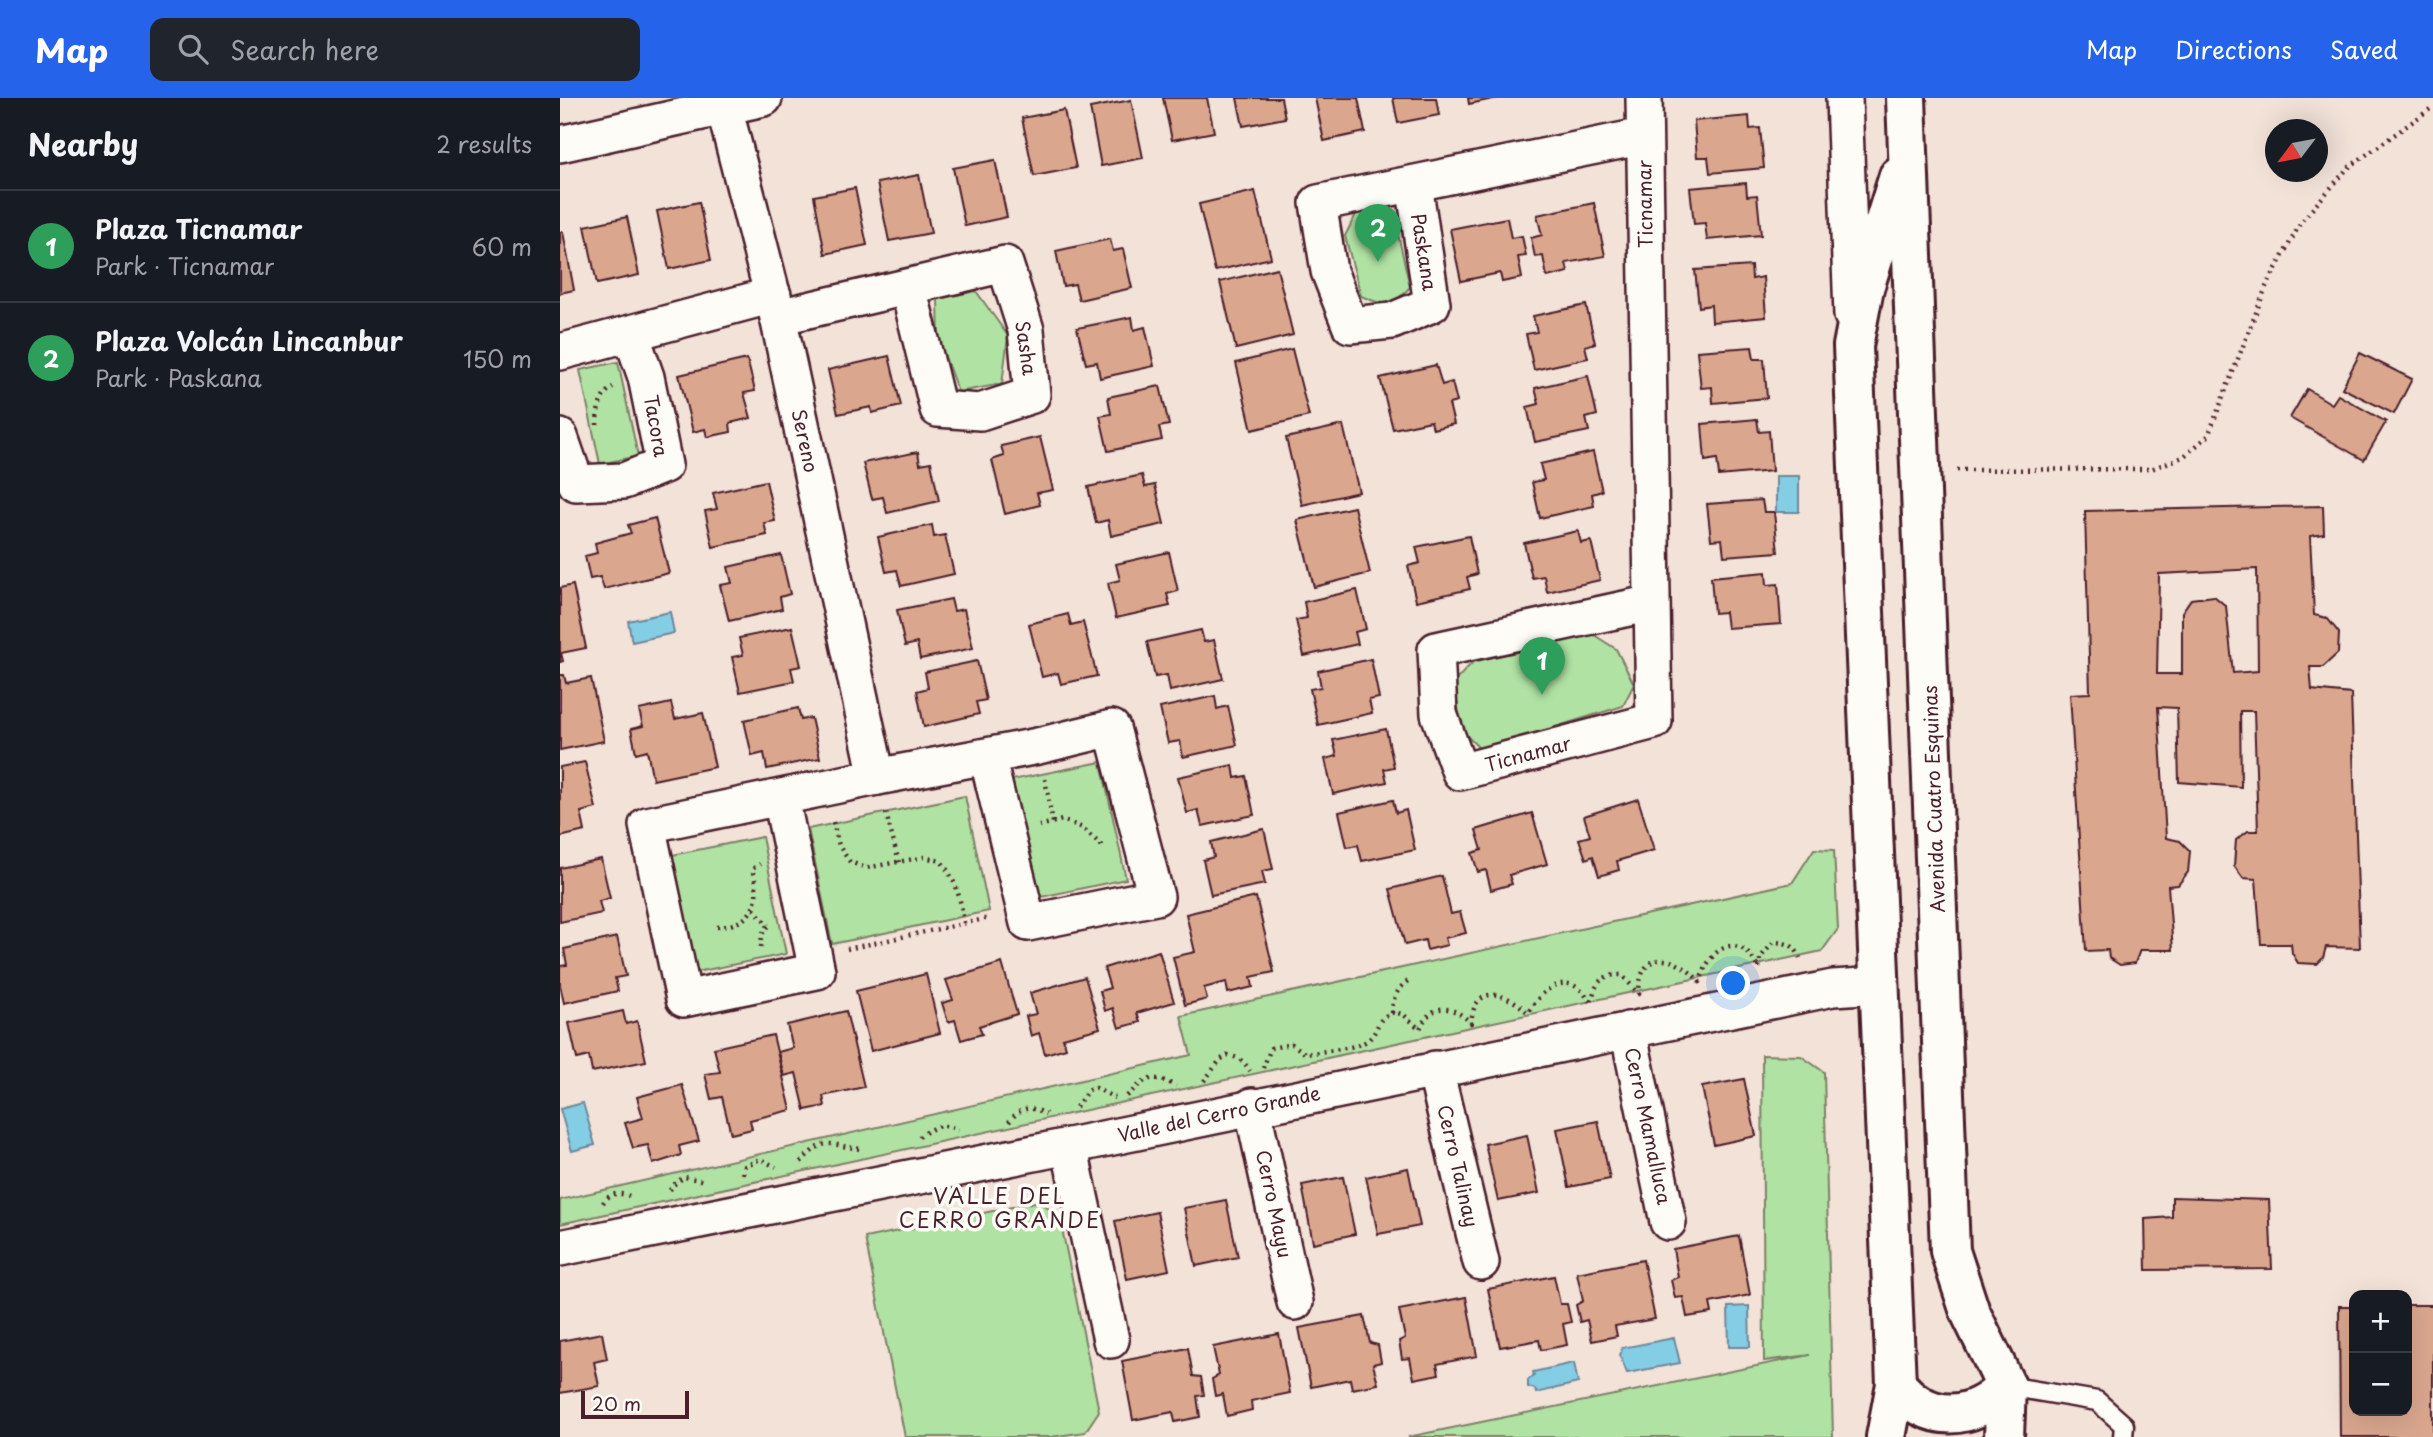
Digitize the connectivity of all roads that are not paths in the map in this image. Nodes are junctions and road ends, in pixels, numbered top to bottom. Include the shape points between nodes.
1 (764, 98) edge
2 (1644, 98) edge
3 (1844, 98) edge
4 (1906, 98) edge
5 (724, 107) junction
6 (1644, 136) junction
7 (560, 144) edge
8 (1907, 150) junction
9 (1414, 184) dead end
10 (908, 288) junction
11 (775, 306) junction
12 (631, 334) junction
13 (1853, 346) junction
14 (560, 352) edge
15 (560, 437) edge
16 (1652, 603) junction
17 (988, 756) junction
18 (877, 777) junction
19 (781, 798) junction
20 (1879, 985) junction
21 (1628, 1030) junction
22 (1435, 1069) junction
23 (1252, 1107) junction
24 (1069, 1146) junction
25 (1668, 1222) dead end
26 (560, 1248) edge
27 (1481, 1262) dead end
28 (1295, 1302) dead end
29 (1111, 1340) dead end
30 (1896, 1384) junction
31 (2007, 1386) junction
32 (1886, 1437) edge
33 (2004, 1437) edge
34 (2123, 1437) edge

1 - 5 street
2 - 6 street, Ticnamar
3 - 13 street, Avenida Cuatro Esquinas
4 - 8 main road, Avenida Cuatro Esquinas
5 - 7 street
5 - 11 street, Sereno
6 - 9 street
6 - 16 street, Ticnamar
8 - 13 main road, Avenida Cuatro Esquinas via 1864,288
8 - 31 main road, Avenida Cuatro Esquinas via 1950,1251 1970,1312
10 - 10 street, Sasha via 1005,264 1026,330 1032,395 981,412 938,409
10 - 11 street, Sasha
11 - 12 street
11 - 18 street, Sereno
12 - 14 street
12 - 15 street, Tacora via 646,377 664,465 624,481 576,483
13 - 20 main road, Avenida Cuatro Esquinas
16 - 16 street, Ticnamar via 1436,650 1439,714 1460,772 1654,721
17 - 17 street via 1028,923 1156,897 1112,728
17 - 18 street
18 - 19 street
19 - 19 street via 647,825 684,999 817,971
20 - 21 street, Valle del Cerro Grande via 1833,988
20 - 30 main road, Avenida Cuatro Esquinas
21 - 22 street, Valle del Cerro Grande
21 - 25 street, Cerro Mamalluca
22 - 23 street, Valle del Cerro Grande
22 - 27 street, Cerro Talinay
23 - 24 street, Valle del Cerro Grande
23 - 28 street, Cerro Mayu
24 - 26 street, Valle del Cerro Grande
24 - 29 street
30 - 31 main road via 1917,1404 1946,1413 1980,1408
30 - 32 main road, Avenida Cuatro Esquinas
31 - 33 main road, Avenida Cuatro Esquinas
31 - 34 lane via 2096,1401 2124,1425

